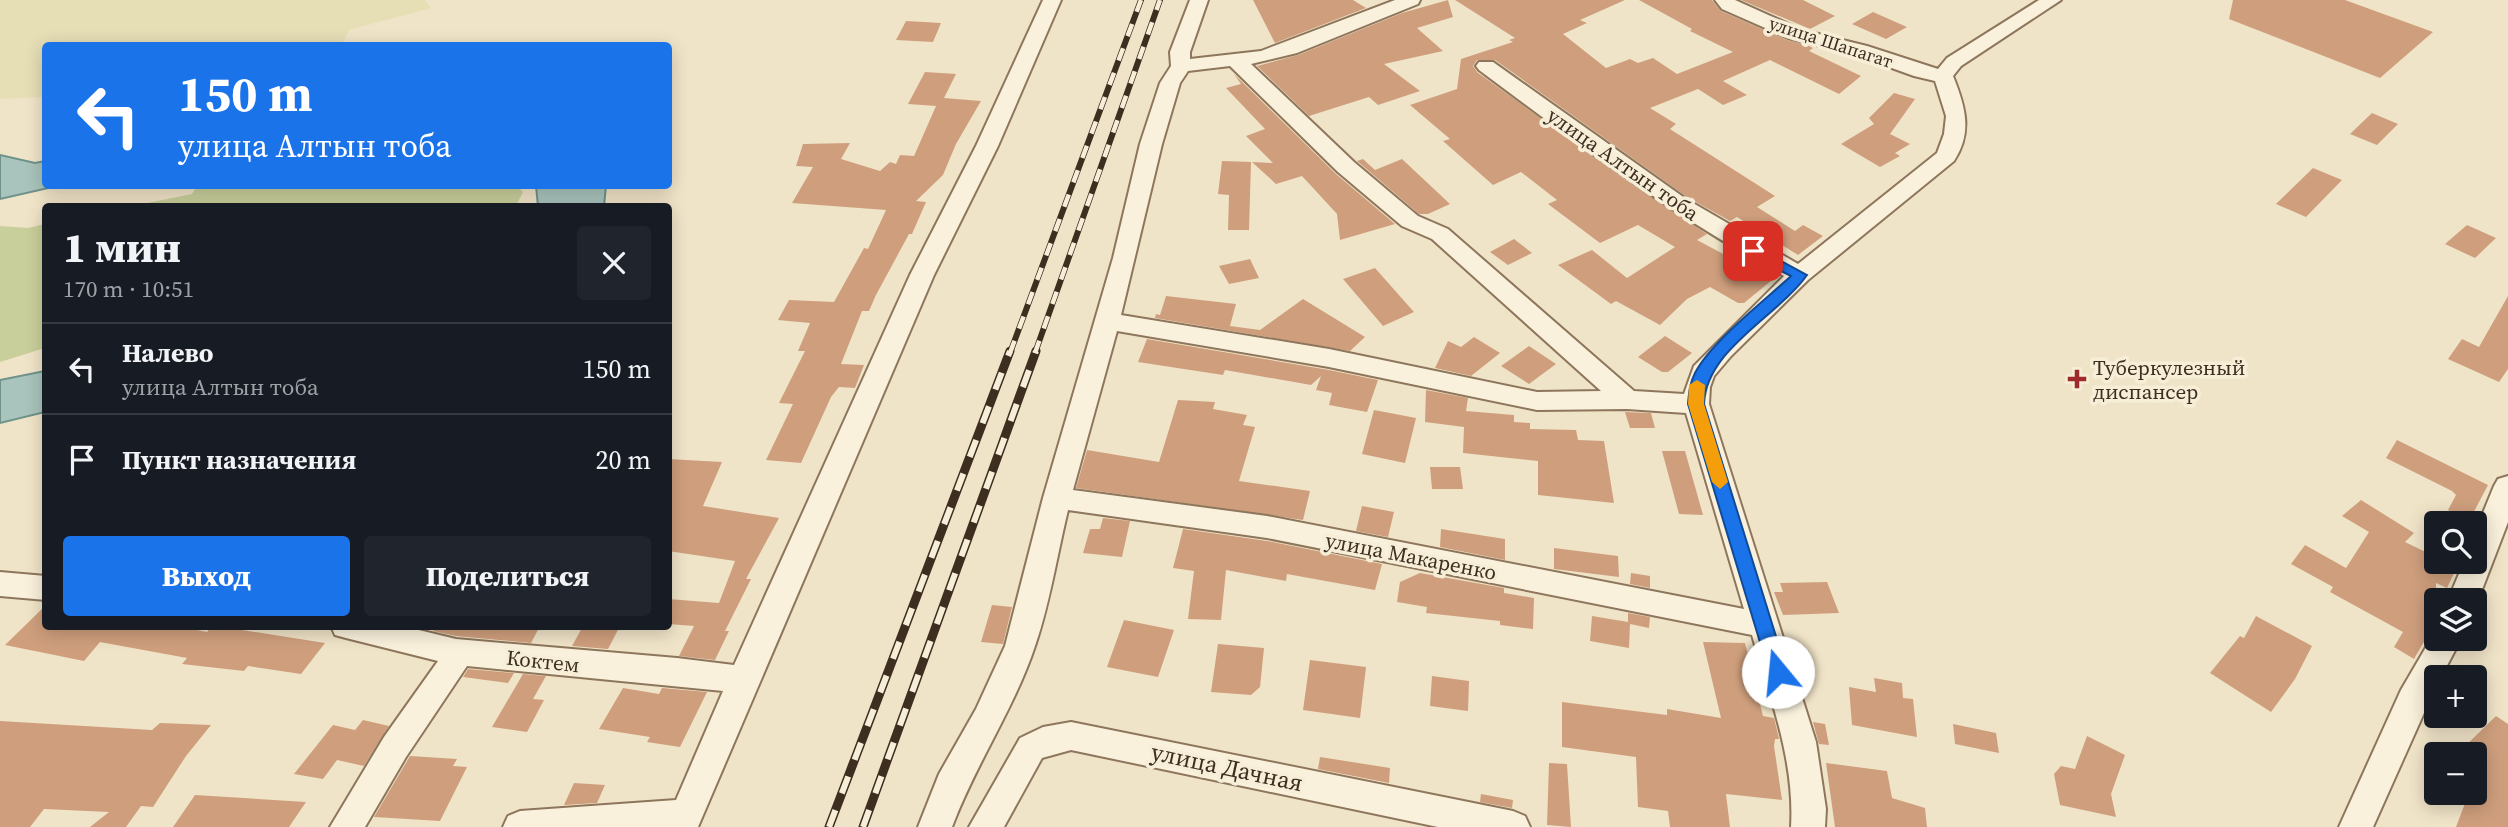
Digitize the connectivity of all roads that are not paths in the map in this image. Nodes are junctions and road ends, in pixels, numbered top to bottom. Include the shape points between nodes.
1 (1052, 0) edge
2 (1199, 0) edge
3 (1411, 0) edge
4 (1724, 0) edge
5 (2052, 0) edge
6 (1235, 60) junction
7 (1181, 66) junction
8 (1486, 66) dead end
9 (1932, 74) junction
10 (1900, 86) dead end
11 (1800, 275) junction
12 (1105, 321) junction
13 (1627, 400) junction
14 (1696, 404) junction
15 (2508, 486) edge
16 (1057, 498) junction
17 (0, 584) edge
18 (42, 588) edge
19 (2468, 588) edge
20 (1764, 625) junction
21 (363, 630) edge
22 (2439, 651) edge
23 (456, 652) junction
24 (743, 680) junction
25 (683, 821) edge
26 (347, 827) edge
27 (520, 827) edge
28 (935, 827) edge
29 (986, 827) edge
30 (1513, 827) edge
31 (1808, 827) edge
32 (2356, 827) edge

1 - 24 street via 987,146 922,275
2 - 7 street via 1180,52
3 - 6 street via 1290,49
4 - 9 street, улица Шапагат via 1796,34
5 - 9 street
6 - 7 street
6 - 13 street via 1346,167 1410,221 1440,234
7 - 12 street via 1157,122 1128,247
8 - 11 street, улица Алтын тоба via 1604,154 1753,251
9 - 10 street
9 - 11 street via 1957,113 1957,132 1946,156
11 - 14 street via 1703,372
12 - 13 street via 1329,358 1537,401
12 - 16 street
13 - 14 street
14 - 20 street
15 - 19 street
16 - 20 street, улица Макаренко via 1267,527
16 - 28 street via 1020,646
17 - 18 street
20 - 31 street via 1800,742
21 - 23 street, Коктем
22 - 32 street via 2412,699
23 - 24 street, Коктем
23 - 26 street via 451,668 395,747
24 - 25 street
25 - 27 street
29 - 30 street, улица Дачная via 1031,748 1072,736

